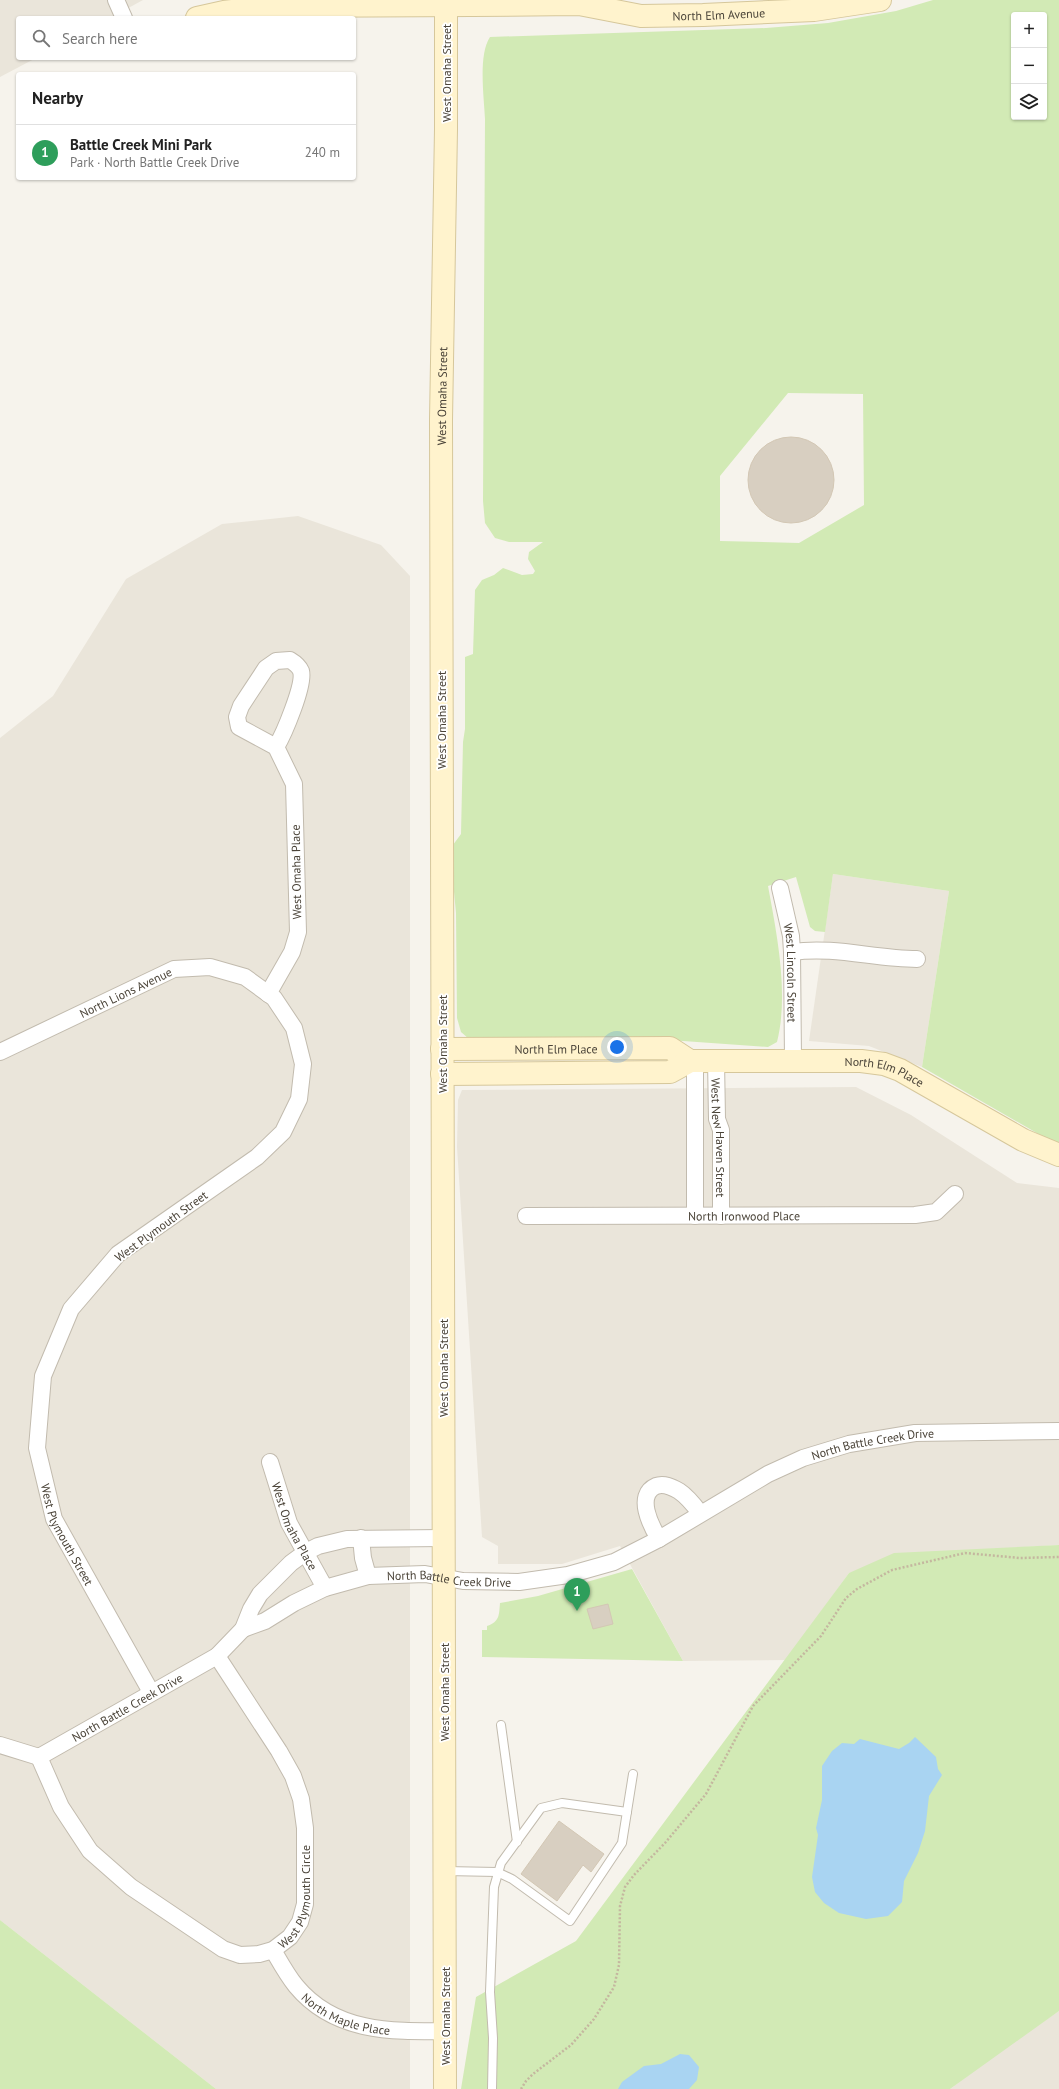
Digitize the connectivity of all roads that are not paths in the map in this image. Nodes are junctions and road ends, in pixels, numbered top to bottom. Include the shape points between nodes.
1 (116, 0) edge
2 (880, 0) edge
3 (589, 2) edge
4 (446, 3) edge
5 (123, 16) edge
6 (205, 16) edge
7 (276, 747) junction
8 (780, 888) dead end
9 (792, 952) junction
10 (917, 959) dead end
11 (271, 996) junction
12 (442, 1049) junction
13 (0, 1052) edge
14 (716, 1060) junction
15 (793, 1060) junction
16 (693, 1061) junction
17 (442, 1074) junction
18 (1059, 1155) edge
19 (955, 1194) dead end
20 (526, 1216) dead end
21 (695, 1216) junction
22 (721, 1216) junction
23 (1059, 1431) edge
24 (270, 1462) dead end
25 (700, 1513) junction
26 (362, 1538) junction
27 (443, 1538) junction
28 (659, 1539) junction
29 (306, 1552) junction
30 (368, 1576) junction
31 (443, 1577) junction
32 (325, 1588) junction
33 (243, 1629) junction
34 (217, 1656) junction
35 (151, 1692) junction
36 (501, 1725) dead end
37 (0, 1745) edge
38 (39, 1757) junction
39 (633, 1774) dead end
40 (627, 1812) junction
41 (516, 1842) junction
42 (444, 1871) junction
43 (497, 1872) junction
44 (273, 1950) junction
45 (445, 2032) junction
46 (445, 2089) edge
47 (492, 2089) edge

1 - 5 street
2 - 3 main road, North Elm Avenue via 814,10 679,16 640,16
3 - 4 main road
4 - 6 main road via 272,6
4 - 12 main road, West Omaha Street via 441,420
7 - 7 street via 239,726 237,717 241,706 266,668 276,661 290,660 301,672 300,686 284,733
7 - 11 street, West Omaha Place via 294,784 298,932 292,952
8 - 9 street, West Lincoln Street via 790,930
9 - 10 street via 810,949 835,950
9 - 15 street, West Lincoln Street
11 - 13 street, North Lions Avenue via 245,977 210,967 174,969
11 - 35 street, West Plymouth Street via 294,1028 303,1064 299,1099 283,1132 257,1157 118,1254 71,1309 42,1376 37,1448 54,1519
12 - 16 main road, North Elm Place via 670,1048
12 - 17 main road, West Omaha Street
14 - 15 main road, North Elm Place
14 - 16 main road, North Elm Place
14 - 22 street, West New Haven Street via 717,1119 721,1130
15 - 18 main road, North Elm Place via 861,1060 884,1064 919,1080 1023,1140
16 - 17 main road, North Elm Place via 670,1072
16 - 21 street, West New Haven Street
17 - 27 main road, West Omaha Street
19 - 22 street, North Ironwood Place via 936,1212 915,1215
20 - 21 street, North Ironwood Place
21 - 22 street, North Ironwood Place
23 - 25 street, North Battle Creek Drive via 914,1433 848,1444 778,1469
24 - 29 street, West Omaha Place via 286,1516
25 - 28 street, North Battle Creek Drive
25 - 28 street via 680,1491 663,1485 654,1488 648,1495 646,1505 650,1524
26 - 27 street, North Battle Creek Drive
26 - 29 street, North Battle Creek Drive via 334,1541
26 - 30 street via 363,1558
27 - 31 main road, West Omaha Street
28 - 31 street, North Battle Creek Drive via 614,1562 561,1576 519,1582 463,1581
29 - 32 street, West Omaha Place
29 - 33 street, North Battle Creek Drive via 291,1562 260,1594
30 - 31 street, North Battle Creek Drive via 424,1574
30 - 32 street, North Battle Creek Drive
31 - 42 main road, West Omaha Street
32 - 33 street, North Battle Creek Drive via 265,1621
33 - 34 street, North Battle Creek Drive
34 - 35 street, North Battle Creek Drive
34 - 44 street, West Plymouth Circle via 279,1751 293,1776 301,1799 304,1828 304,1904 300,1922 290,1937
35 - 38 street, North Battle Creek Drive
36 - 41 lane
37 - 38 street
38 - 44 street, West Plymouth Circle via 61,1807 90,1851 131,1888 223,1949 240,1955
39 - 40 lane
40 - 41 lane via 562,1803 541,1808
40 - 43 lane via 622,1843 570,1920 512,1879
41 - 43 lane
42 - 43 lane
42 - 45 main road, West Omaha Street
43 - 47 lane via 494,1887 490,1985
44 - 45 street, North Maple Place via 296,1986 331,2016 376,2030
45 - 46 main road, West Omaha Street

